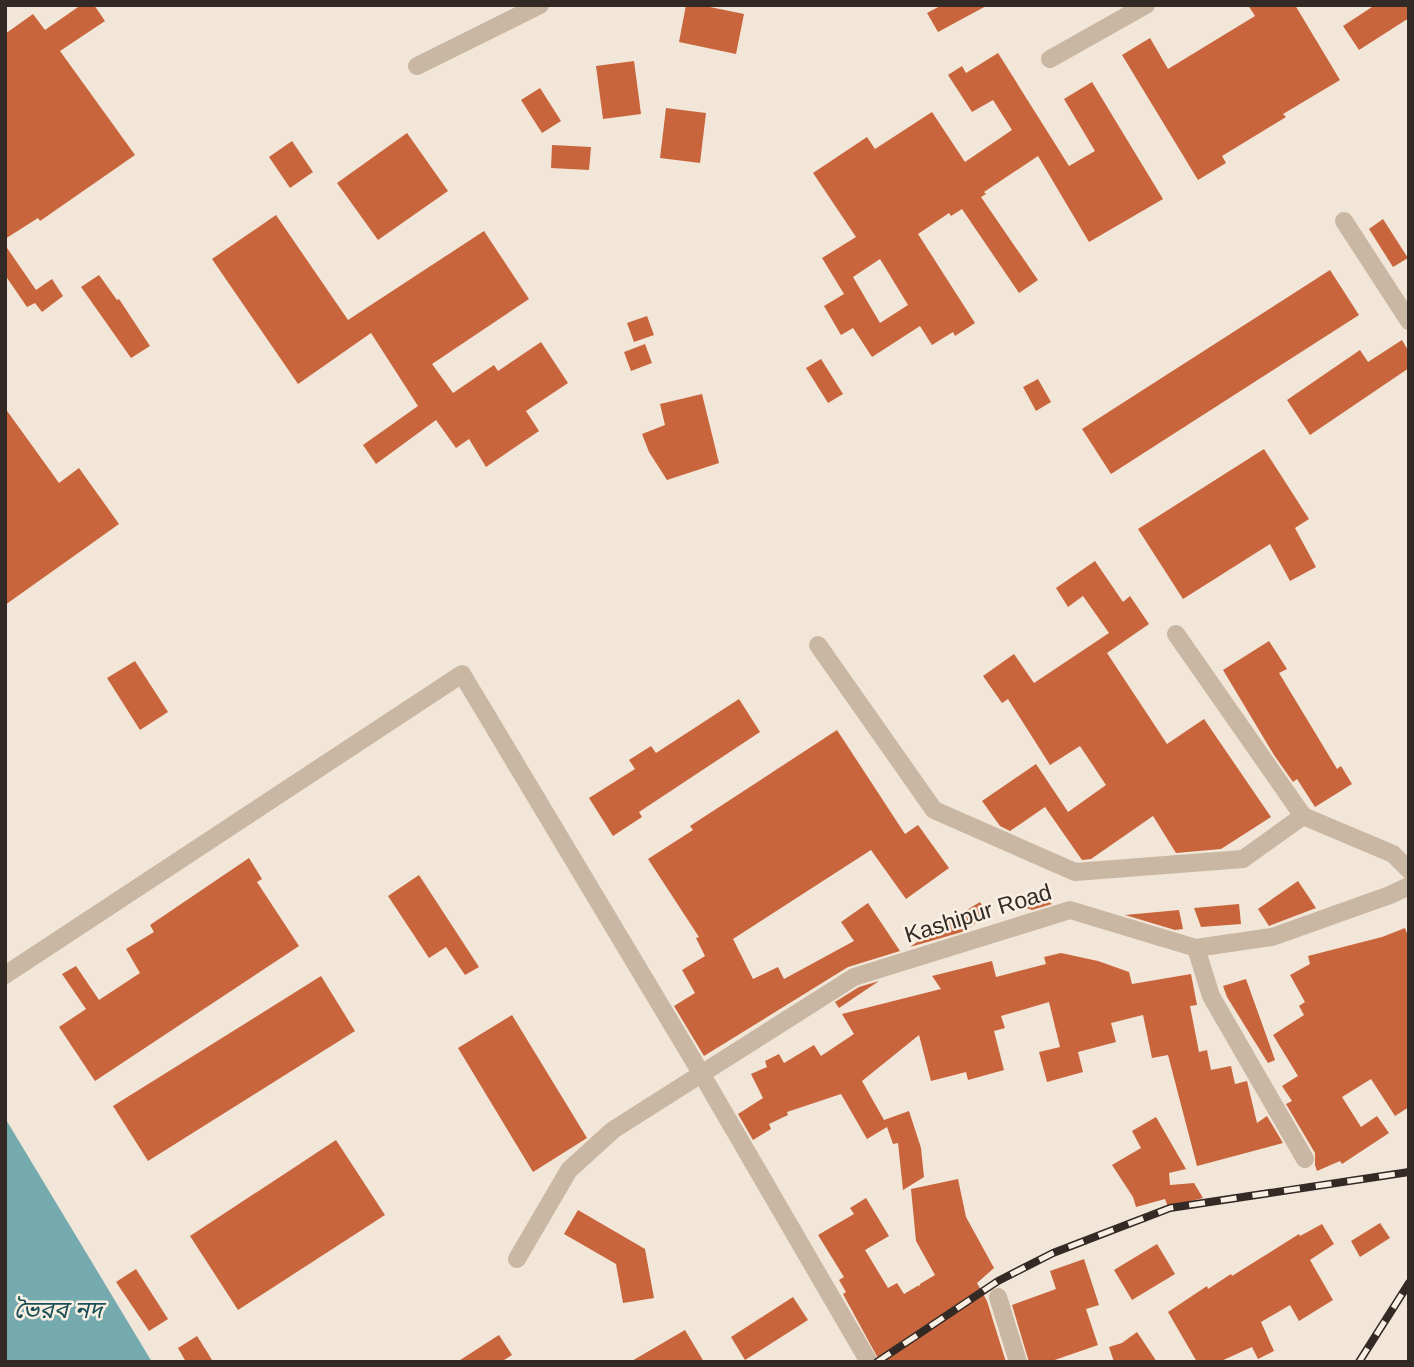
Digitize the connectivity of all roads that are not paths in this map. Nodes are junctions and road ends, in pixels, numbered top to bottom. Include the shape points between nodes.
1 (540, 5) edge
2 (1146, 5) edge
3 (1050, 59) dead end
4 (417, 66) dead end
5 (1344, 221) dead end
6 (1409, 321) edge
7 (1176, 634) dead end
8 (818, 645) dead end
9 (1303, 816) junction
10 (1409, 870) edge
11 (1409, 886) edge
12 (1196, 948) junction
13 (5, 975) edge
14 (701, 1073) junction
15 (1304, 1158) dead end
16 (517, 1259) dead end
17 (998, 1297) dead end
18 (869, 1362) edge
19 (1018, 1362) edge

1 - 4 street
2 - 3 street
5 - 6 street
7 - 9 street
8 - 9 street via 934,810 1075,872 1243,859
9 - 10 street via 1393,855
11 - 12 street, Kashipur Road via 1272,937
12 - 14 street, Kashipur Road via 1070,910 854,976
12 - 15 street via 1211,996
13 - 14 street via 462,674
14 - 16 street, Kashipur Road via 613,1130 569,1170
14 - 18 street
17 - 19 street

